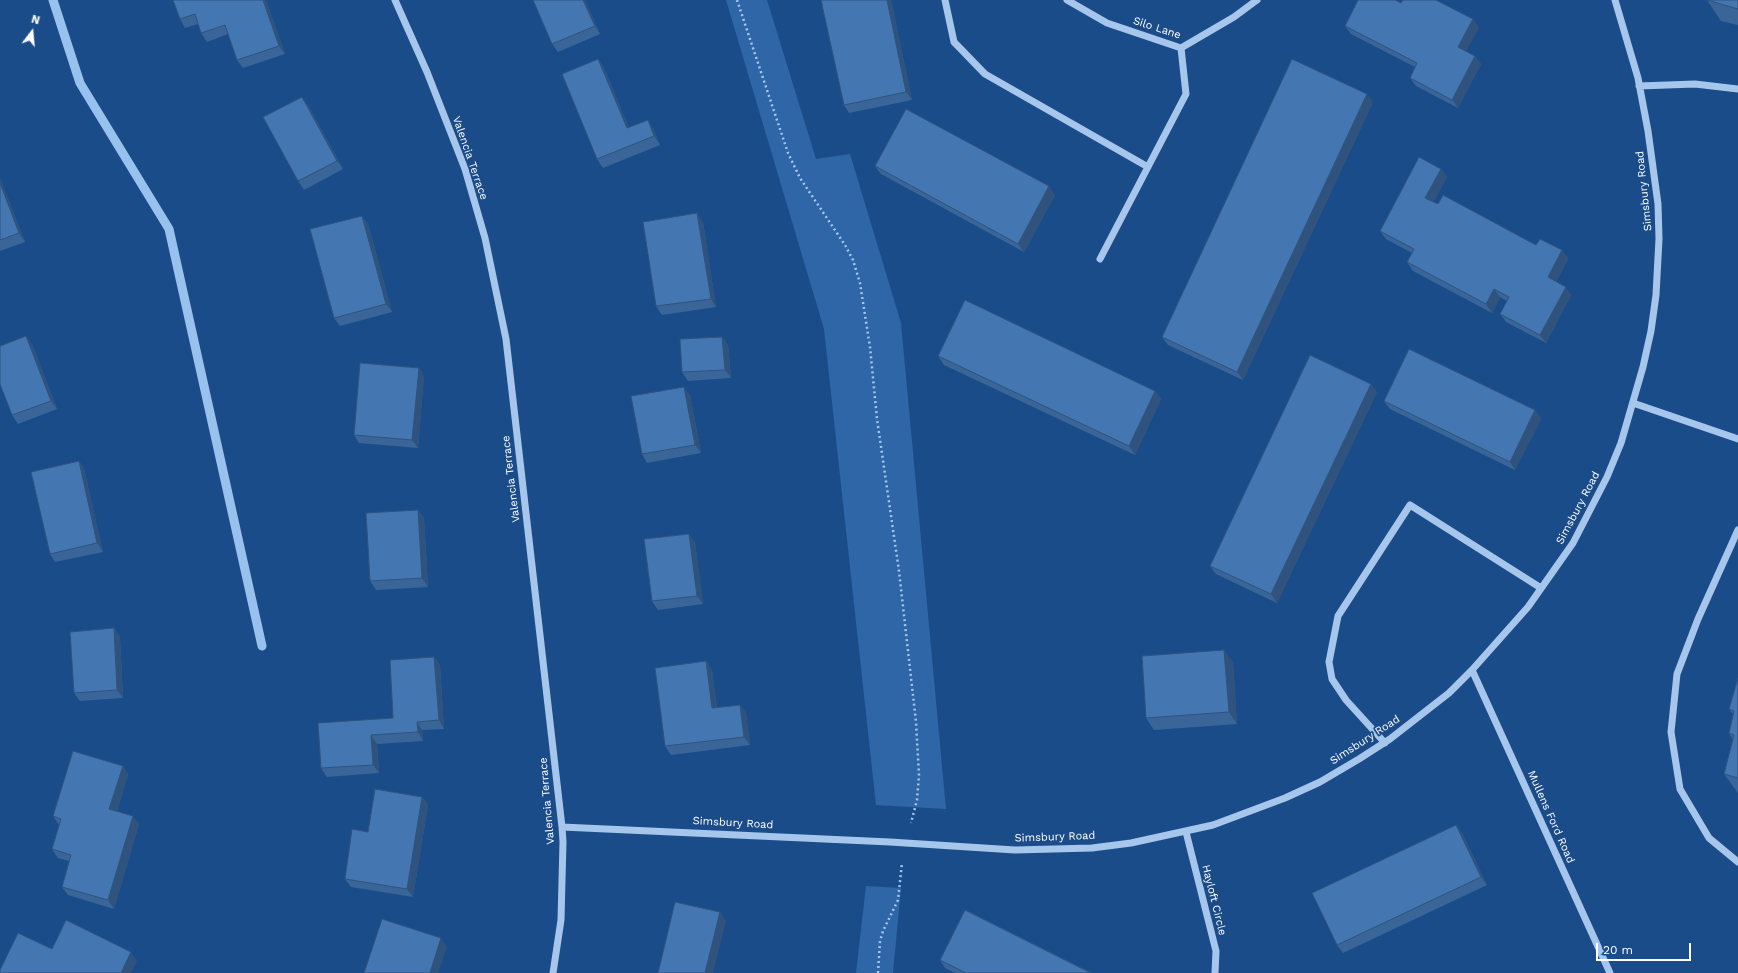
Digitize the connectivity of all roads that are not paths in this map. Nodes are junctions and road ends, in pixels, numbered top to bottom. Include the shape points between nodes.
1 (395, 0) edge
2 (945, 0) edge
3 (1067, 0) edge
4 (1258, 0) edge
5 (1615, 0) edge
6 (1181, 48) junction
7 (1639, 86) junction
8 (1738, 90) edge
9 (1148, 167) junction
10 (1100, 259) dead end
11 (1633, 403) junction
12 (1738, 439) edge
13 (1738, 530) edge
14 (1541, 588) junction
15 (1472, 670) junction
16 (1385, 743) junction
17 (562, 826) junction
18 (1186, 832) junction
19 (1738, 862) edge
20 (553, 973) edge
21 (1215, 973) edge
22 (1610, 973) edge

1 - 17 street, Valencia Terrace via 427,72 465,169 485,238 504,331
2 - 9 street via 954,42 985,74
3 - 6 street, Silo Lane via 1107,23
4 - 6 street, Silo Lane
5 - 7 street, Simsbury Road
6 - 9 street via 1186,94
7 - 8 street via 1695,84
7 - 11 street, Simsbury Road via 1657,196 1659,239 1651,331
9 - 10 street
11 - 12 street
11 - 14 street, Simsbury Road via 1607,477 1573,543
13 - 19 street via 1698,619 1677,674 1671,732 1680,789 1709,838
14 - 15 street, Simsbury Road via 1528,608
14 - 16 street via 1410,505 1338,616 1329,662 1332,680 1346,700
15 - 16 street, Simsbury Road via 1449,693
15 - 22 street, Mullens Ford Road
16 - 18 street, Simsbury Road via 1326,778 1285,798 1213,825
17 - 18 street, Simsbury Road via 1015,850 1092,848
17 - 20 street, Valencia Terrace via 561,920
18 - 21 street, Hayloft Circle via 1216,951

